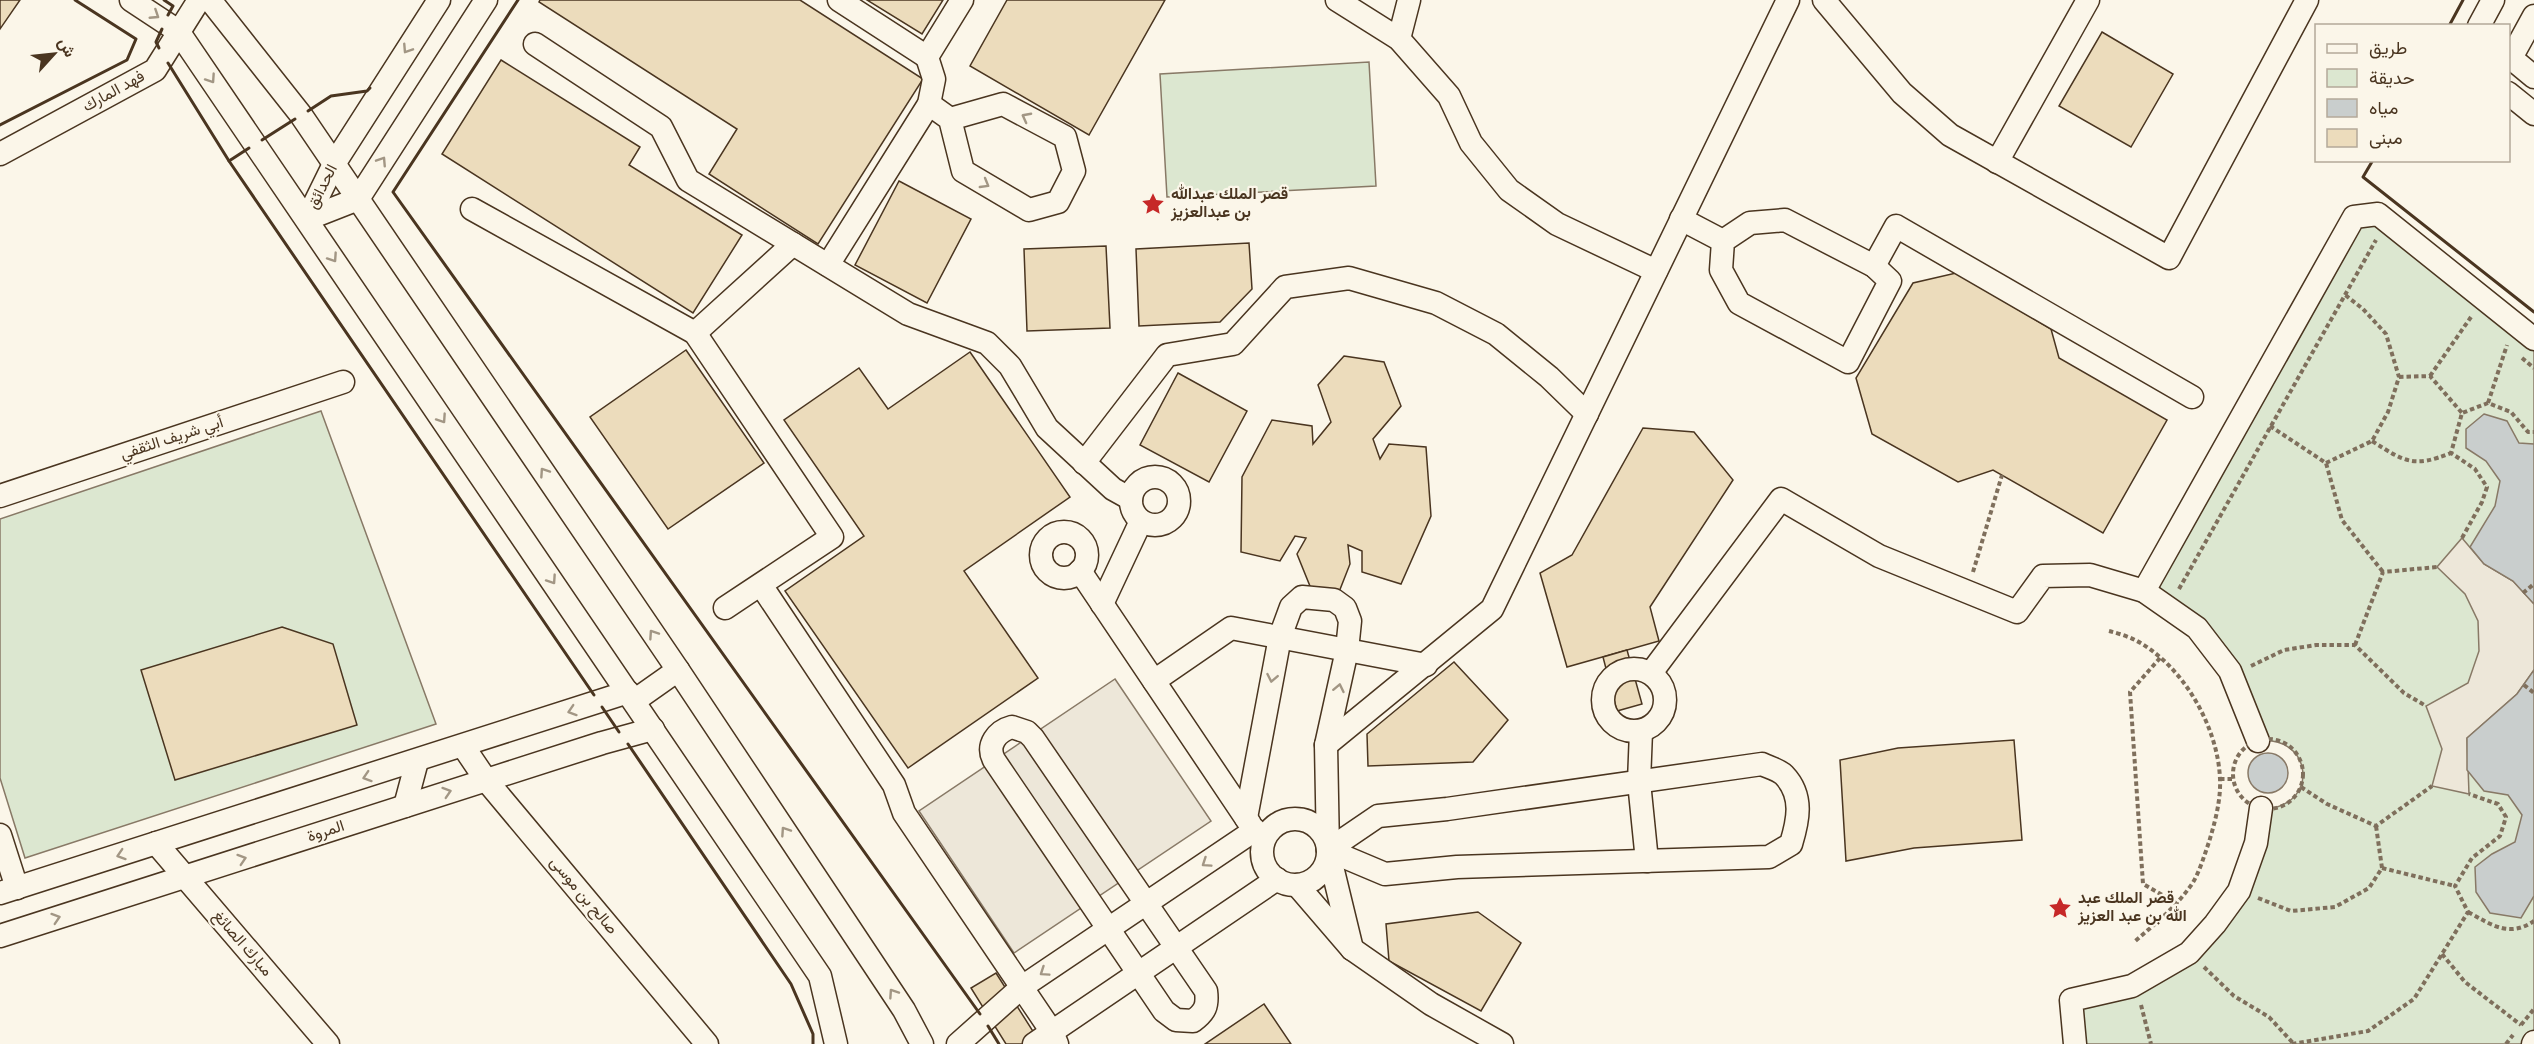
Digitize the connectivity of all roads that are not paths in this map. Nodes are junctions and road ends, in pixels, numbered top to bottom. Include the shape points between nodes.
1 (131, 0) edge
2 (199, 0) edge
3 (210, 0) edge
4 (439, 0) edge
5 (486, 0) edge
6 (839, 0) edge
7 (962, 0) edge
8 (1337, 0) edge
9 (1408, 0) edge
10 (1788, 0) edge
11 (1824, 0) edge
12 (2088, 0) edge
13 (2307, 0) edge
14 (2493, 0) edge
15 (2534, 16) edge
16 (2480, 24) edge
17 (178, 31) junction
18 (1399, 39) junction
19 (535, 44) dead end
20 (927, 57) junction
21 (2534, 76) edge
22 (2510, 95) edge
23 (929, 104) junction
24 (2534, 114) edge
25 (950, 119) junction
26 (0, 154) edge
27 (1997, 162) junction
28 (334, 164) junction
29 (358, 199) junction
30 (472, 209) dead end
31 (307, 219) junction
32 (1682, 219) junction
33 (1723, 241) junction
34 (793, 244) junction
35 (828, 266) junction
36 (1874, 266) junction
37 (1656, 271) junction
38 (695, 333) junction
39 (2534, 339) edge
40 (343, 382) dead end
41 (2192, 397) dead end
42 (1587, 414) junction
43 (1084, 463) junction
44 (0, 496) edge
45 (1131, 499) junction
46 (1141, 521) junction
47 (1080, 571) dead end
48 (761, 585) junction
49 (2144, 591) junction
50 (1102, 604) junction
51 (725, 608) dead end
52 (1280, 637) junction
53 (1347, 650) junction
54 (1426, 665) junction
55 (678, 670) junction
56 (1651, 673) junction
57 (1154, 681) junction
58 (631, 697) junction
59 (653, 729) junction
60 (1641, 731) junction
61 (2264, 736) road end
62 (1326, 745) junction
63 (463, 746) junction
64 (417, 761) junction
65 (486, 780) junction
66 (1639, 782) junction
67 (405, 806) junction
68 (2261, 808) road end
69 (1255, 829) junction
70 (0, 835) edge
71 (156, 843) junction
72 (1328, 850) junction
73 (1647, 861) junction
74 (185, 877) junction
75 (1287, 882) junction
76 (9, 890) edge
77 (1147, 903) junction
78 (1108, 929) junction
79 (0, 936) edge
80 (1177, 947) junction
81 (1352, 948) junction
82 (1138, 973) junction
83 (1022, 987) junction
84 (1048, 1040) edge
85 (328, 1044) edge
86 (707, 1044) edge
87 (836, 1044) edge
88 (922, 1044) edge
89 (958, 1044) edge
90 (1502, 1044) edge
91 (2075, 1044) edge

1 -> 17 street
2 - 17 street, فهد المارك
3 - 28 street via 301,115
4 -> 28 street, الحدائق
29 -> 5 street
6 - 20 street
7 - 20 street
8 - 18 street
9 - 18 street
10 - 32 street
11 - 27 street via 1902,93 1950,135
12 - 27 street
13 - 27 street via 2169,258
14 - 16 street
15 - 21 street via 2511,58
17 - 26 street, فهد المارك via 155,70
17 -> 31 street
18 - 37 street via 1449,96 1471,143 1509,190 1557,224
19 - 34 street via 661,128 688,180
20 - 23 street via 934,79
22 - 24 street
23 - 25 street
23 - 35 street
25 -> 25 street via 963,171 1029,210 1058,202 1074,171 1065,137 1003,104
28 - 29 street
28 - 31 street, الحدائق
29 - 31 street, الحدائق
55 -> 29 street
30 - 38 street
31 -> 58 street
32 - 33 street
32 - 37 street
33 - 36 street via 1750,223 1785,220
33 - 36 street via 1721,270 1739,303 1848,362 1890,281
34 - 35 street
34 - 38 street
35 - 43 street via 908,314 987,344 1010,366 1047,428
36 - 41 street via 1896,226
37 - 42 street
38 - 48 street via 832,537
39 - 49 street via 2378,214 2354,217
40 - 44 street, أبي شريف الثقفي
42 - 43 street via 1496,334 1436,303 1349,278 1285,287 1233,344 1167,356
42 - 54 street via 1492,609
43 - 45 street via 1113,489
45 - 46 street
45 - 46 street via 1138,484 1153,477 1169,482 1178,494 1179,508 1170,521 1156,526
46 - 50 street
47 - 50 street
48 - 51 street
48 - 83 street via 894,785 904,813
49 - 56 street via 2090,575 2043,576 2018,612 1879,556 1781,499
49 - 61 street via 2197,628 2230,671
50 - 57 street
52 - 53 street
52 - 53 street via 1295,601 1302,597 1334,600 1345,608 1350,621
52 - 57 street via 1231,628
52 -> 69 street
53 - 54 street
62 -> 53 street
54 - 62 street
55 - 58 street
88 -> 55 street via 904,1010
56 - 60 street via 1659,680 1666,700 1659,720
56 - 60 street via 1641,669 1620,671 1603,695 1603,705 1612,723 1631,732
57 - 69 street
58 - 59 street
58 -> 63 street
59 - 65 street, المروة
59 - 87 street via 820,975
60 - 66 street
62 - 72 street
63 - 64 street
63 - 65 street, صالح بن موسى
64 - 67 street
64 -> 71 street
67 -> 65 street, المروة
65 - 86 street, صالح بن موسى
66 - 72 street via 1378,816
66 - 73 street
66 - 73 street via 1762,764 1784,774 1796,796 1799,818 1791,844 1768,857
74 -> 67 street, المروة
68 - 91 street via 2256,843 2239,891 2215,924 2189,953 2132,987 2072,1000
69 - 72 street via 1271,829 1292,819 1303,820 1321,831
69 - 75 street via 1269,871
69 -> 77 street
70 - 76 street
71 - 74 street, مبارك الصائغ
71 -> 76 street
72 - 73 street via 1385,874 1457,867
72 - 75 street via 1327,861 1316,878
72 - 81 street
79 -> 74 street, المروة
74 - 85 street, مبارك الصائغ
75 - 80 street
75 - 81 street
77 - 78 street
77 - 78 street via 1033,738 1012,727 998,734 991,748 994,760
77 - 80 street
78 - 82 street
78 -> 83 street
80 - 82 street
80 - 82 street via 1206,991 1207,1006 1193,1021 1169,1016
81 - 90 street via 1431,1004
82 - 84 street
83 - 84 street
83 - 89 street

